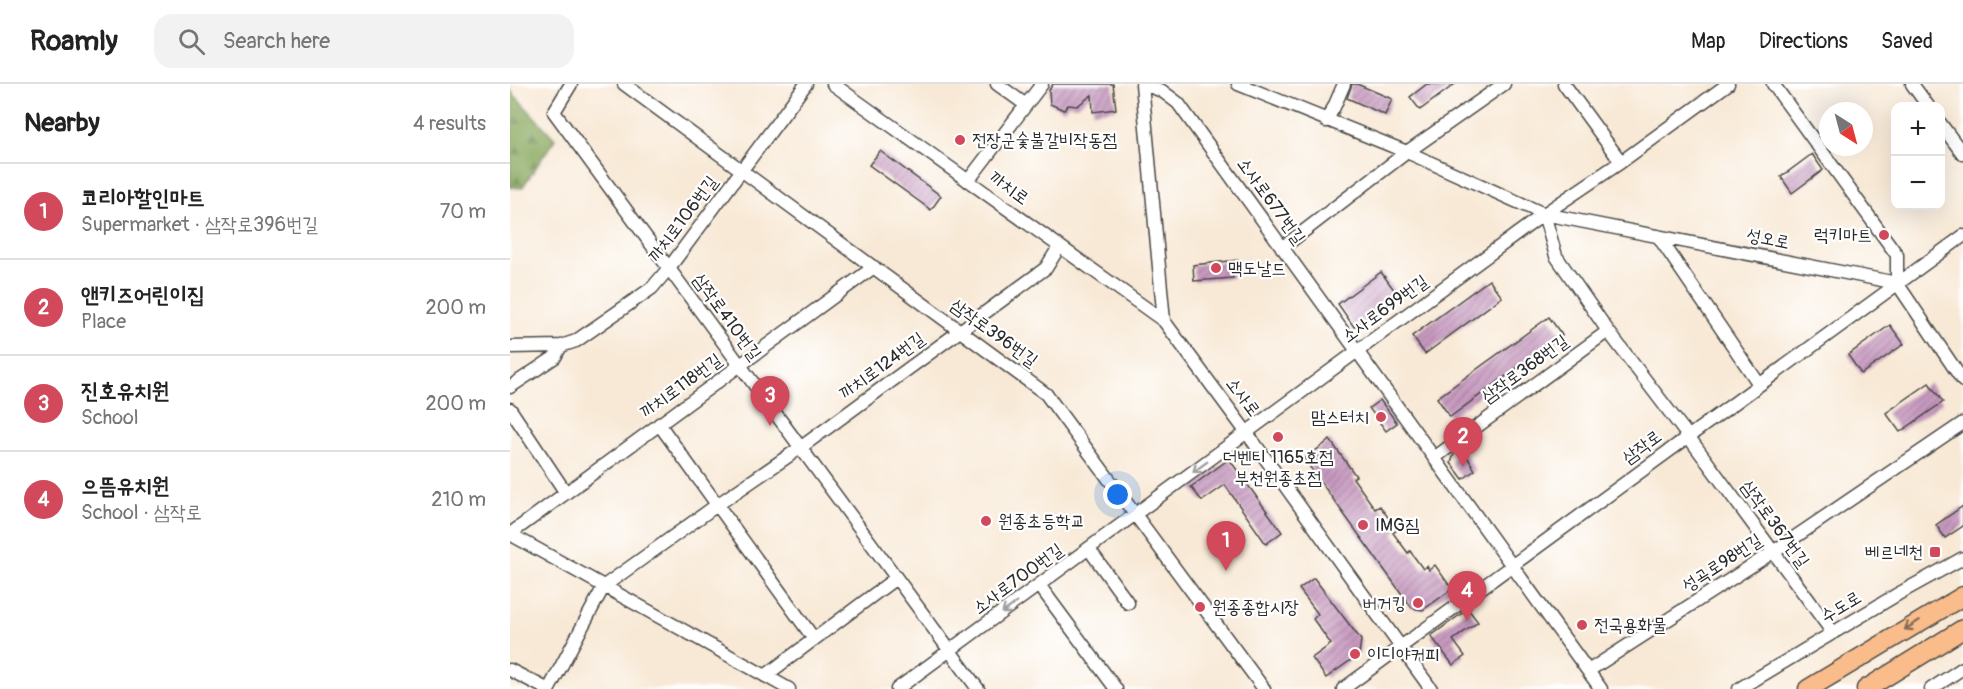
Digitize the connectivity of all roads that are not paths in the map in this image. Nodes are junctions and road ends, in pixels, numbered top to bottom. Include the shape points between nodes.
1 (571, 84) edge
2 (624, 84) edge
3 (806, 84) edge
4 (833, 84) edge
5 (997, 84) edge
6 (1042, 84) edge
7 (1143, 84) edge
8 (1238, 84) edge
9 (1344, 84) edge
10 (1504, 84) edge
11 (1564, 84) edge
12 (1728, 84) edge
13 (1773, 84) edge
14 (1912, 84) edge
15 (1925, 102) edge
16 (1026, 105) junction
17 (1326, 121) junction
18 (1945, 129) edge
19 (1407, 152) junction
20 (1963, 154) edge
21 (1621, 162) junction
22 (742, 170) junction
23 (968, 181) junction
24 (1544, 214) junction
25 (1658, 236) junction
26 (1963, 236) edge
27 (1059, 247) junction
28 (1282, 248) junction
29 (874, 267) junction
30 (669, 268) junction
31 (1897, 283) junction
32 (1164, 321) junction
33 (960, 331) junction
34 (1608, 331) junction
35 (561, 346) junction
36 (510, 347) edge
37 (1357, 352) junction
38 (740, 365) junction
39 (1963, 381) edge
40 (1759, 384) junction
41 (510, 387) edge
42 (510, 409) edge
43 (1963, 423) edge
44 (659, 424) junction
45 (1247, 433) junction
46 (1688, 436) junction
47 (800, 448) junction
48 (1434, 458) junction
49 (566, 493) junction
50 (717, 505) junction
51 (1135, 515) junction
52 (510, 534) edge
53 (1089, 549) junction
54 (1773, 552) junction
55 (1963, 558) edge
56 (1511, 565) junction
57 (896, 578) junction
58 (1039, 585) junction
59 (604, 586) junction
60 (1963, 596) edge
61 (1128, 603) dead end
62 (1963, 629) edge
63 (1833, 633) junction
64 (814, 639) junction
65 (1400, 646) junction
66 (950, 651) junction
67 (1963, 668) edge
68 (510, 670) edge
69 (1588, 671) junction
70 (765, 676) junction
71 (548, 689) edge
72 (789, 689) edge
73 (897, 689) edge
74 (978, 689) edge
75 (1116, 689) edge
76 (1264, 689) edge
77 (1343, 689) edge
78 (1431, 689) edge
79 (1601, 689) edge
80 (1739, 689) edge
81 (1808, 689) edge
82 (1866, 689) edge
83 (1931, 689) edge

1 - 30 street, 삼작로410번길 via 554,112
2 - 22 street, 삼작로396번길
3 - 22 street, 까치로106번길
4 - 23 street, 까치로
5 - 16 street
6 - 16 street
7 - 28 street, 소사로677번길 via 1178,103
7 - 32 street
8 - 17 street, 성오로
9 - 17 street
10 - 19 street
11 - 21 street
12 - 21 street, 소사로699번길
13 - 31 street via 1897,255
14 - 15 street
16 - 23 street
17 - 19 street, 성오로
18 - 20 street
19 - 24 street, 성오로
19 - 28 street
21 - 24 street, 소사로699번길
22 - 29 street, 삼작로396번길
22 - 30 street, 까치로106번길
23 - 27 street, 까치로
24 - 25 street, 성오로
24 - 34 street via 1556,256
24 - 37 street, 소사로699번길
25 - 31 street, 성오로
25 - 40 street
26 - 31 street, 삼작로
27 - 32 street, 까치로
27 - 33 street, 까치로124번길 via 1046,268
28 - 37 street, 소사로677번길
29 - 33 street, 삼작로396번길
29 - 38 street, 까치로118번길
30 - 35 street, 까치로106번길 via 652,288 576,341
30 - 38 street, 삼작로410번길
31 - 39 street
31 - 40 street, 삼작로
32 - 45 street, 소사로
33 - 47 street, 까치로124번길
33 - 51 street, 삼작로396번길 via 1046,394
34 - 46 street
34 - 48 street, 삼작로368번길
35 - 36 street, 까치로106번길
35 - 41 street, 까치로106번길 via 555,357
37 - 45 street, 소사로699번길
37 - 48 street, 소사로677번길
38 - 44 street, 까치로118번길
38 - 47 street, 삼작로410번길
40 - 46 street, 삼작로
42 - 49 street
43 - 54 street, 성곡로98번길
44 - 49 street, 까치로118번길
44 - 50 street
45 -> 51 street, 소사로700번길
45 - 65 street, 소사로
46 - 54 street, 삼작로367번길
46 - 56 street, 삼작로
47 - 50 street, 까치로124번길
47 - 57 street, 삼작로410번길
48 - 56 street, 소사로677번길
49 - 52 street, 까치로118번길
50 - 59 street, 까치로124번길
50 - 64 street
51 - 53 street, 소사로700번길
51 - 76 street, 삼작로396번길
52 - 59 street
53 - 58 street, 소사로700번길
53 - 61 street
54 - 63 street, 삼작로367번길
54 - 69 street, 성곡로98번길
55 - 63 street, 수도로
56 - 65 street, 삼작로
56 - 69 street, 소사로677번길
57 - 64 street
57 - 66 street, 삼작로410번길
58 -> 66 street, 소사로700번길
58 - 75 street
59 - 70 street
59 - 71 street, 까치로124번길
60 -> 81 highway
62 - 82 highway
63 - 80 street, 수도로
64 - 70 street
65 - 77 street, 삼작로
65 - 78 street, 소사로
66 - 73 street, 소사로700번길
66 - 74 street, 삼작로410번길
67 - 83 street
68 - 71 street
69 - 79 street, 소사로677번길
70 - 72 street

